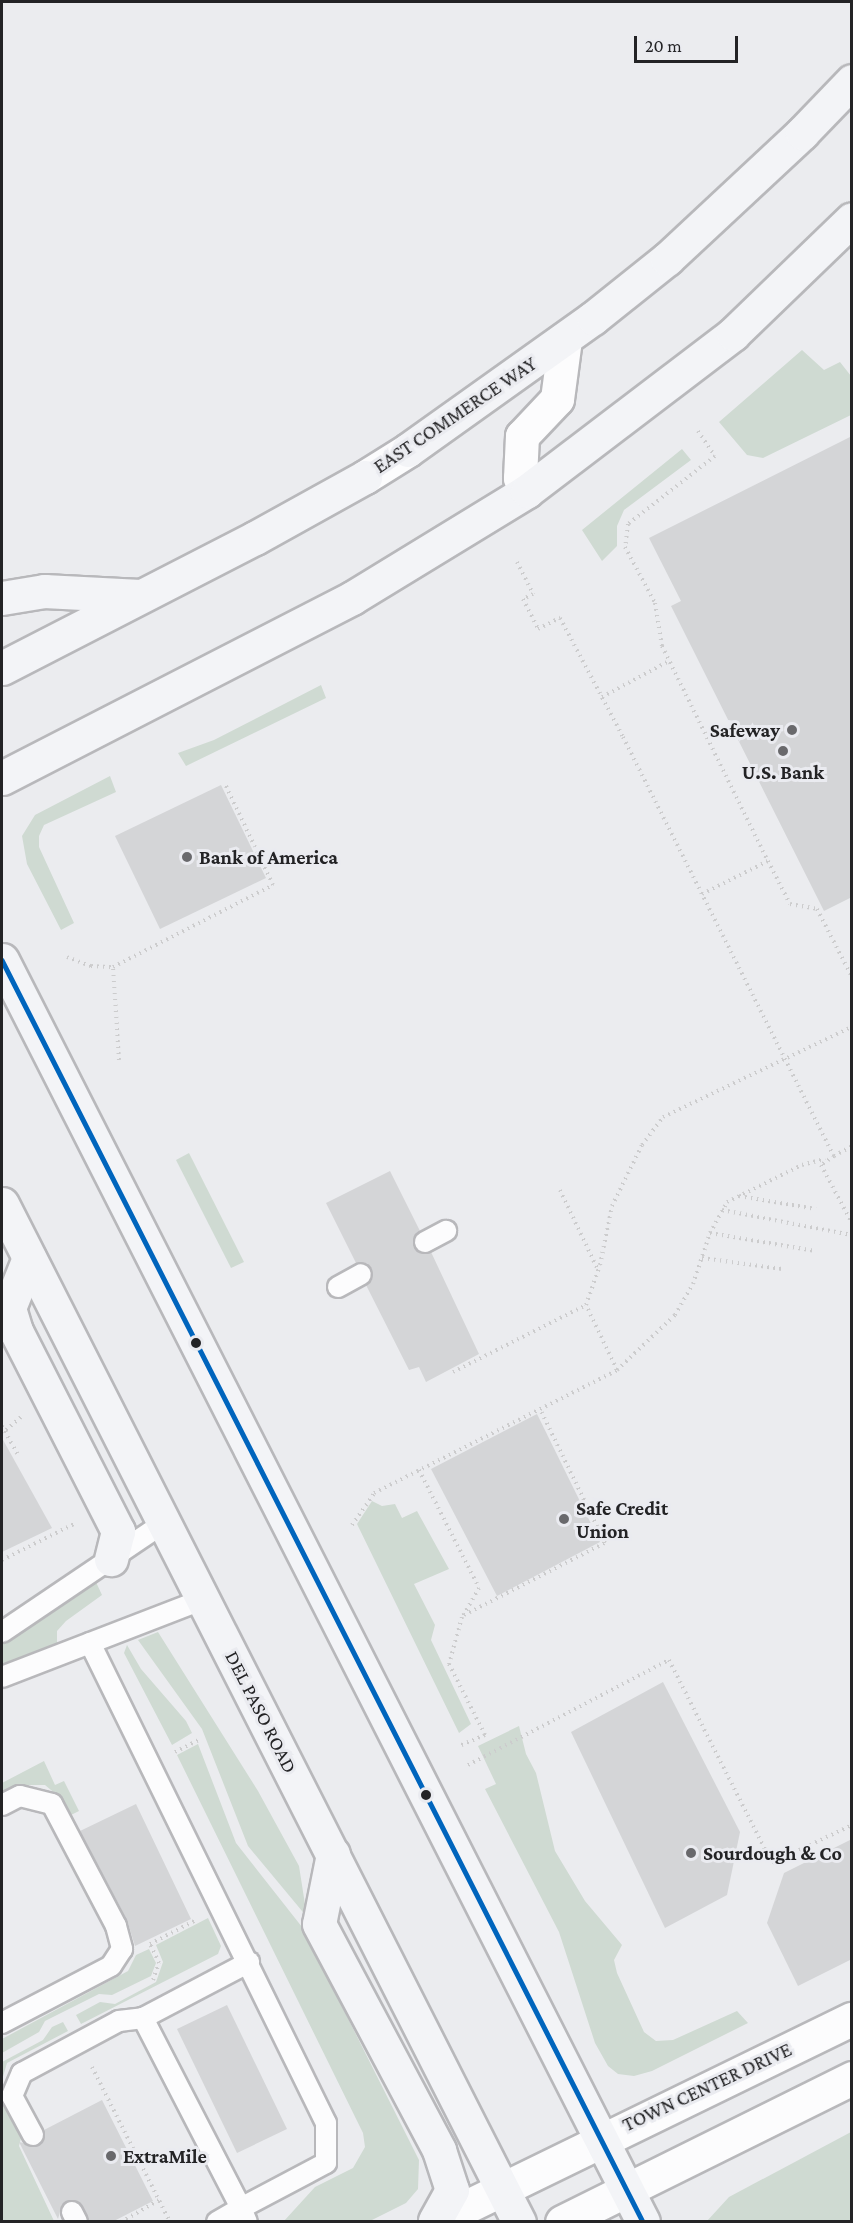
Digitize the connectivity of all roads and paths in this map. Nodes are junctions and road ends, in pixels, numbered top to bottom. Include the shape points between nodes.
1 (852, 81) edge
2 (852, 219) edge
3 (565, 339) junction
4 (698, 431) dead end
5 (408, 450) joint
6 (365, 477) joint
7 (527, 491) junction
8 (517, 562) dead end
9 (141, 596) junction
10 (2, 598) edge
11 (669, 661) junction
12 (2, 668) edge
13 (602, 697) junction
14 (2, 778) edge
15 (225, 784) dead end
16 (768, 861) junction
17 (702, 894) junction
18 (67, 957) dead end
19 (2, 960) edge
20 (113, 967) junction
21 (852, 977) edge
22 (852, 1027) edge
23 (119, 1060) dead end
24 (787, 1060) junction
25 (852, 1146) edge
26 (834, 1156) junction
27 (828, 1159) junction
28 (560, 1190) dead end
29 (738, 1196) junction
30 (2, 1204) edge
31 (816, 1209) dead end
32 (722, 1210) junction
33 (852, 1223) edge
34 (446, 1231) dead end
35 (711, 1233) junction
36 (852, 1235) edge
37 (425, 1242) dead end
38 (814, 1251) dead end
39 (29, 1258) junction
40 (702, 1258) junction
41 (782, 1269) dead end
42 (598, 1270) junction
43 (361, 1275) dead end
44 (338, 1287) dead end
45 (586, 1305) junction
46 (617, 1370) junction
47 (453, 1372) dead end
48 (540, 1409) junction
49 (2, 1426) edge
50 (19, 1457) dead end
51 (419, 1470) junction
52 (165, 1522) junction
53 (74, 1524) dead end
54 (352, 1525) dead end
55 (111, 1559) junction
56 (2, 1560) edge
57 (204, 1599) junction
58 (462, 1617) junction
59 (2, 1632) edge
60 (90, 1643) junction
61 (2, 1677) edge
62 (459, 1746) dead end
63 (468, 1765) dead end
64 (2, 1805) edge
65 (852, 1825) edge
66 (333, 1854) junction
67 (249, 1962) junction
68 (143, 2018) junction
69 (852, 2019) edge
70 (2, 2023) edge
71 (78, 2042) junction
72 (852, 2078) edge
73 (33, 2135) dead end
74 (601, 2138) junction
75 (502, 2187) junction
76 (627, 2189) junction
77 (159, 2200) junction
78 (244, 2215) edge
79 (435, 2221) edge
80 (121, 2222) edge
81 (170, 2222) edge
82 (216, 2222) edge
83 (519, 2222) edge
84 (562, 2222) edge
85 (643, 2222) edge

1 - 3 main road, EAST COMMERCE WAY via 723,209
2 - 7 main road via 733,334
3 - 5 main road, EAST COMMERCE WAY
3 - 7 street via 557,399 522,436 520,478
4 - 11 path via 715,456 628,524 625,547 655,603 662,646
5 - 6 street, EAST COMMERCE WAY
6 - 9 main road, EAST COMMERCE WAY
7 - 14 main road via 352,598
8 - 13 path via 533,594 523,599 538,629 560,618
9 - 10 main road via 44,591
9 - 12 main road, EAST COMMERCE WAY
11 - 13 path
11 - 16 path
13 - 17 path
15 - 20 path via 273,885
16 - 17 path
16 - 21 path via 790,904 817,909
17 - 24 path
18 - 20 path via 91,966
19 - 74 main road
20 - 23 path
22 - 24 path
24 - 26 path
24 - 42 path via 663,1117 642,1145 612,1206
25 - 26 path
26 - 27 path
27 - 29 path via 802,1165
27 - 33 path via 820,1165
28 - 42 path
29 - 31 path
29 - 32 path
30 - 39 main road, DEL PASO ROAD
32 - 35 path
32 - 36 path
34 - 37 lane
35 - 38 path
35 - 40 path
39 - 52 main road, DEL PASO ROAD
39 - 55 main road via 9,1308 16,1331 118,1531
40 - 41 path
40 - 46 path via 675,1315
42 - 45 path
43 - 44 lane
45 - 46 path
45 - 47 path
46 - 48 path
48 - 51 path
48 - 58 path via 605,1544
49 - 50 path
51 - 54 path via 374,1494
51 - 58 path via 479,1588
52 - 55 lane
52 - 57 main road, DEL PASO ROAD
53 - 56 path
55 - 59 lane
57 - 60 lane
57 - 66 main road, DEL PASO ROAD
58 - 62 path via 449,1664 485,1735
60 - 61 lane
60 - 67 lane
63 - 65 path via 669,1660 772,1863
64 - 70 lane via 20,1796 52,1804 116,1926 122,1949 111,1966
66 - 75 main road, DEL PASO ROAD
66 - 79 main road via 319,1924 439,2150 452,2190
67 - 68 lane
67 - 78 lane via 326,2123 326,2163
68 - 71 lane via 120,2021
68 - 78 lane
69 - 74 street, TOWN CENTER DRIVE
71 - 73 lane via 22,2073 12,2096
71 - 77 path
72 - 76 street
74 - 75 street, TOWN CENTER DRIVE
74 - 76 main road
75 - 79 street, TOWN CENTER DRIVE
75 - 83 main road, DEL PASO ROAD
76 - 84 street
76 - 85 main road
77 - 80 path
77 - 81 path
78 - 82 lane

